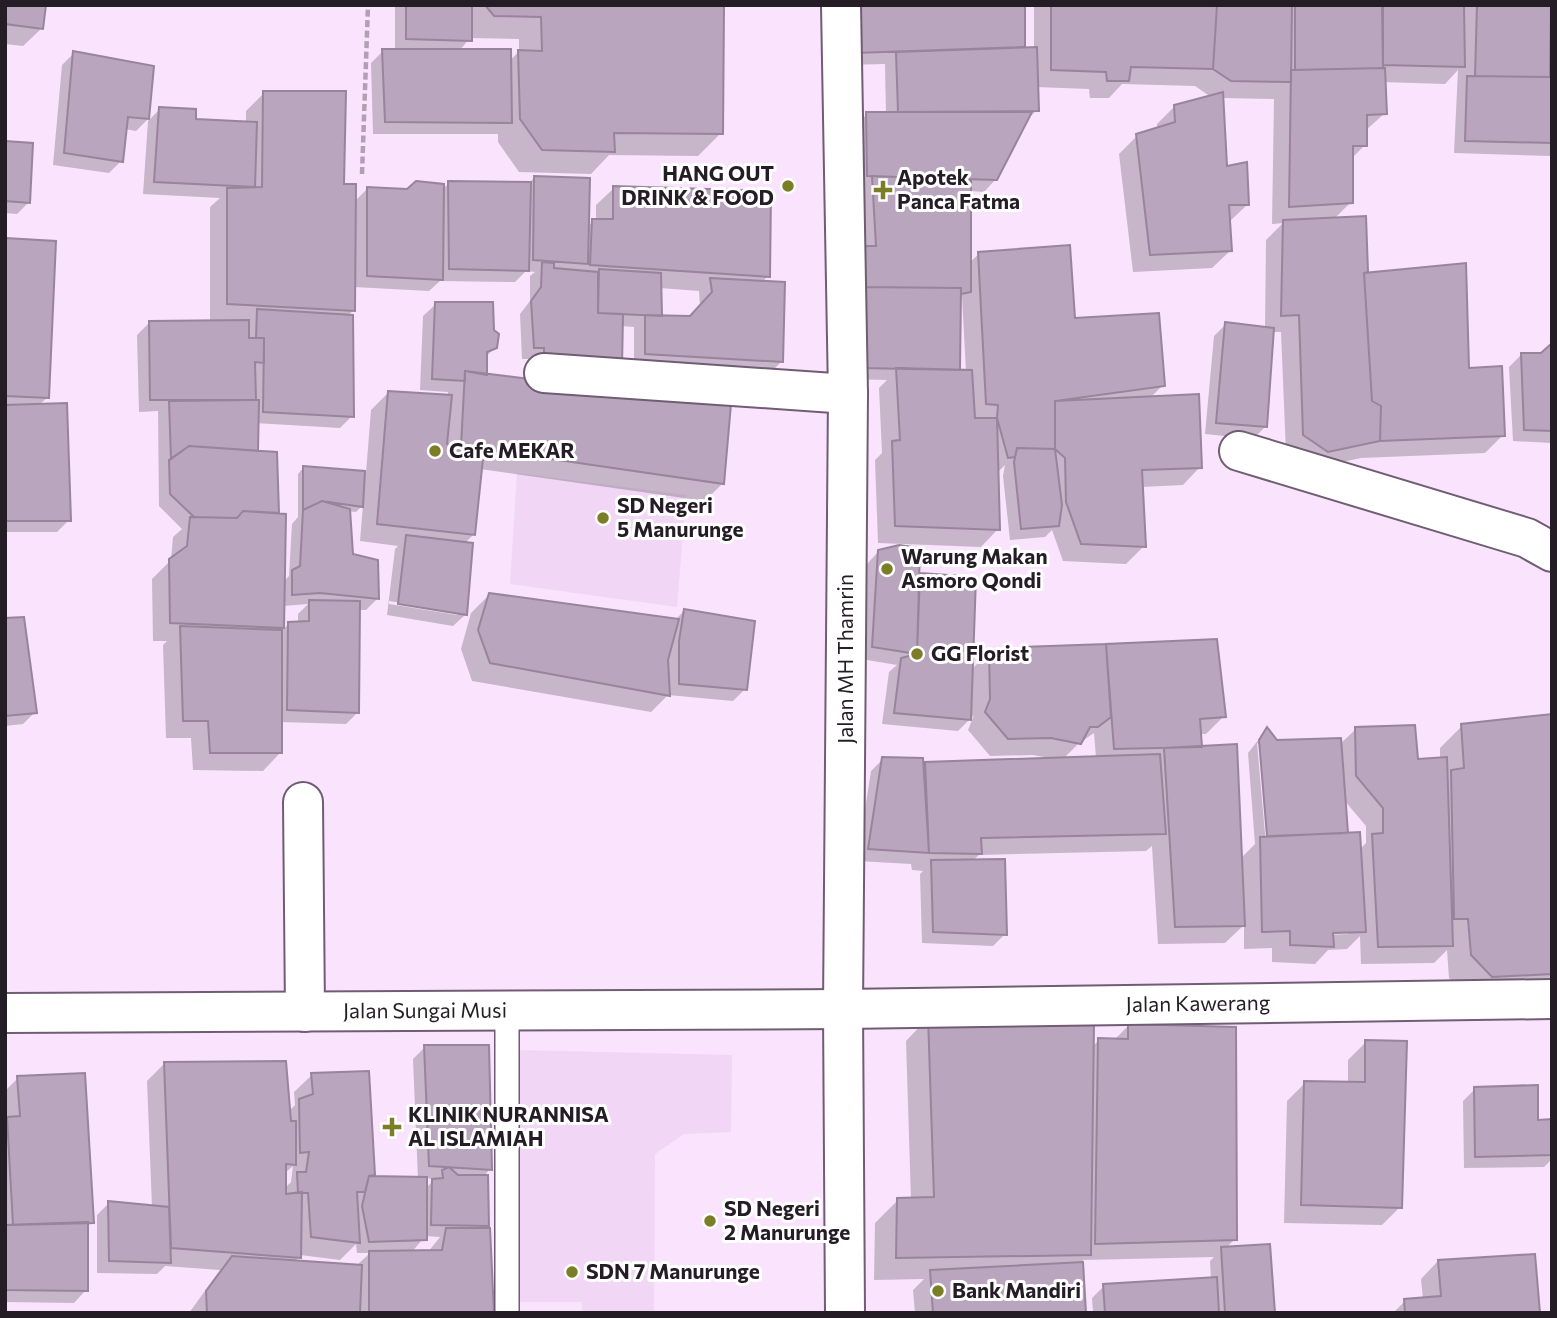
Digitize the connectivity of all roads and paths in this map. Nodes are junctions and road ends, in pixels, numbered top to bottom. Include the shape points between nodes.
1 (368, 5) edge
2 (841, 5) edge
3 (362, 174) dead end
4 (544, 373) dead end
5 (848, 394) junction
6 (1239, 451) dead end
7 (1552, 552) edge
8 (303, 802) dead end
9 (1552, 999) edge
10 (843, 1009) junction
11 (305, 1012) junction
12 (507, 1012) junction
13 (5, 1013) edge
14 (506, 1313) edge
15 (845, 1313) edge

1 - 3 path
2 - 5 street, Jalan MH Thamrin
4 - 5 street
5 - 10 street, Jalan MH Thamrin
6 - 7 street via 1527,538
8 - 11 street
9 - 10 street, Jalan Kawerang
10 - 12 street, Jalan Sungai Musi
10 - 15 street, Jalan MH Thamrin
11 - 12 street, Jalan Sungai Musi
11 - 13 street, Jalan Sungai Musi
12 - 14 lane

